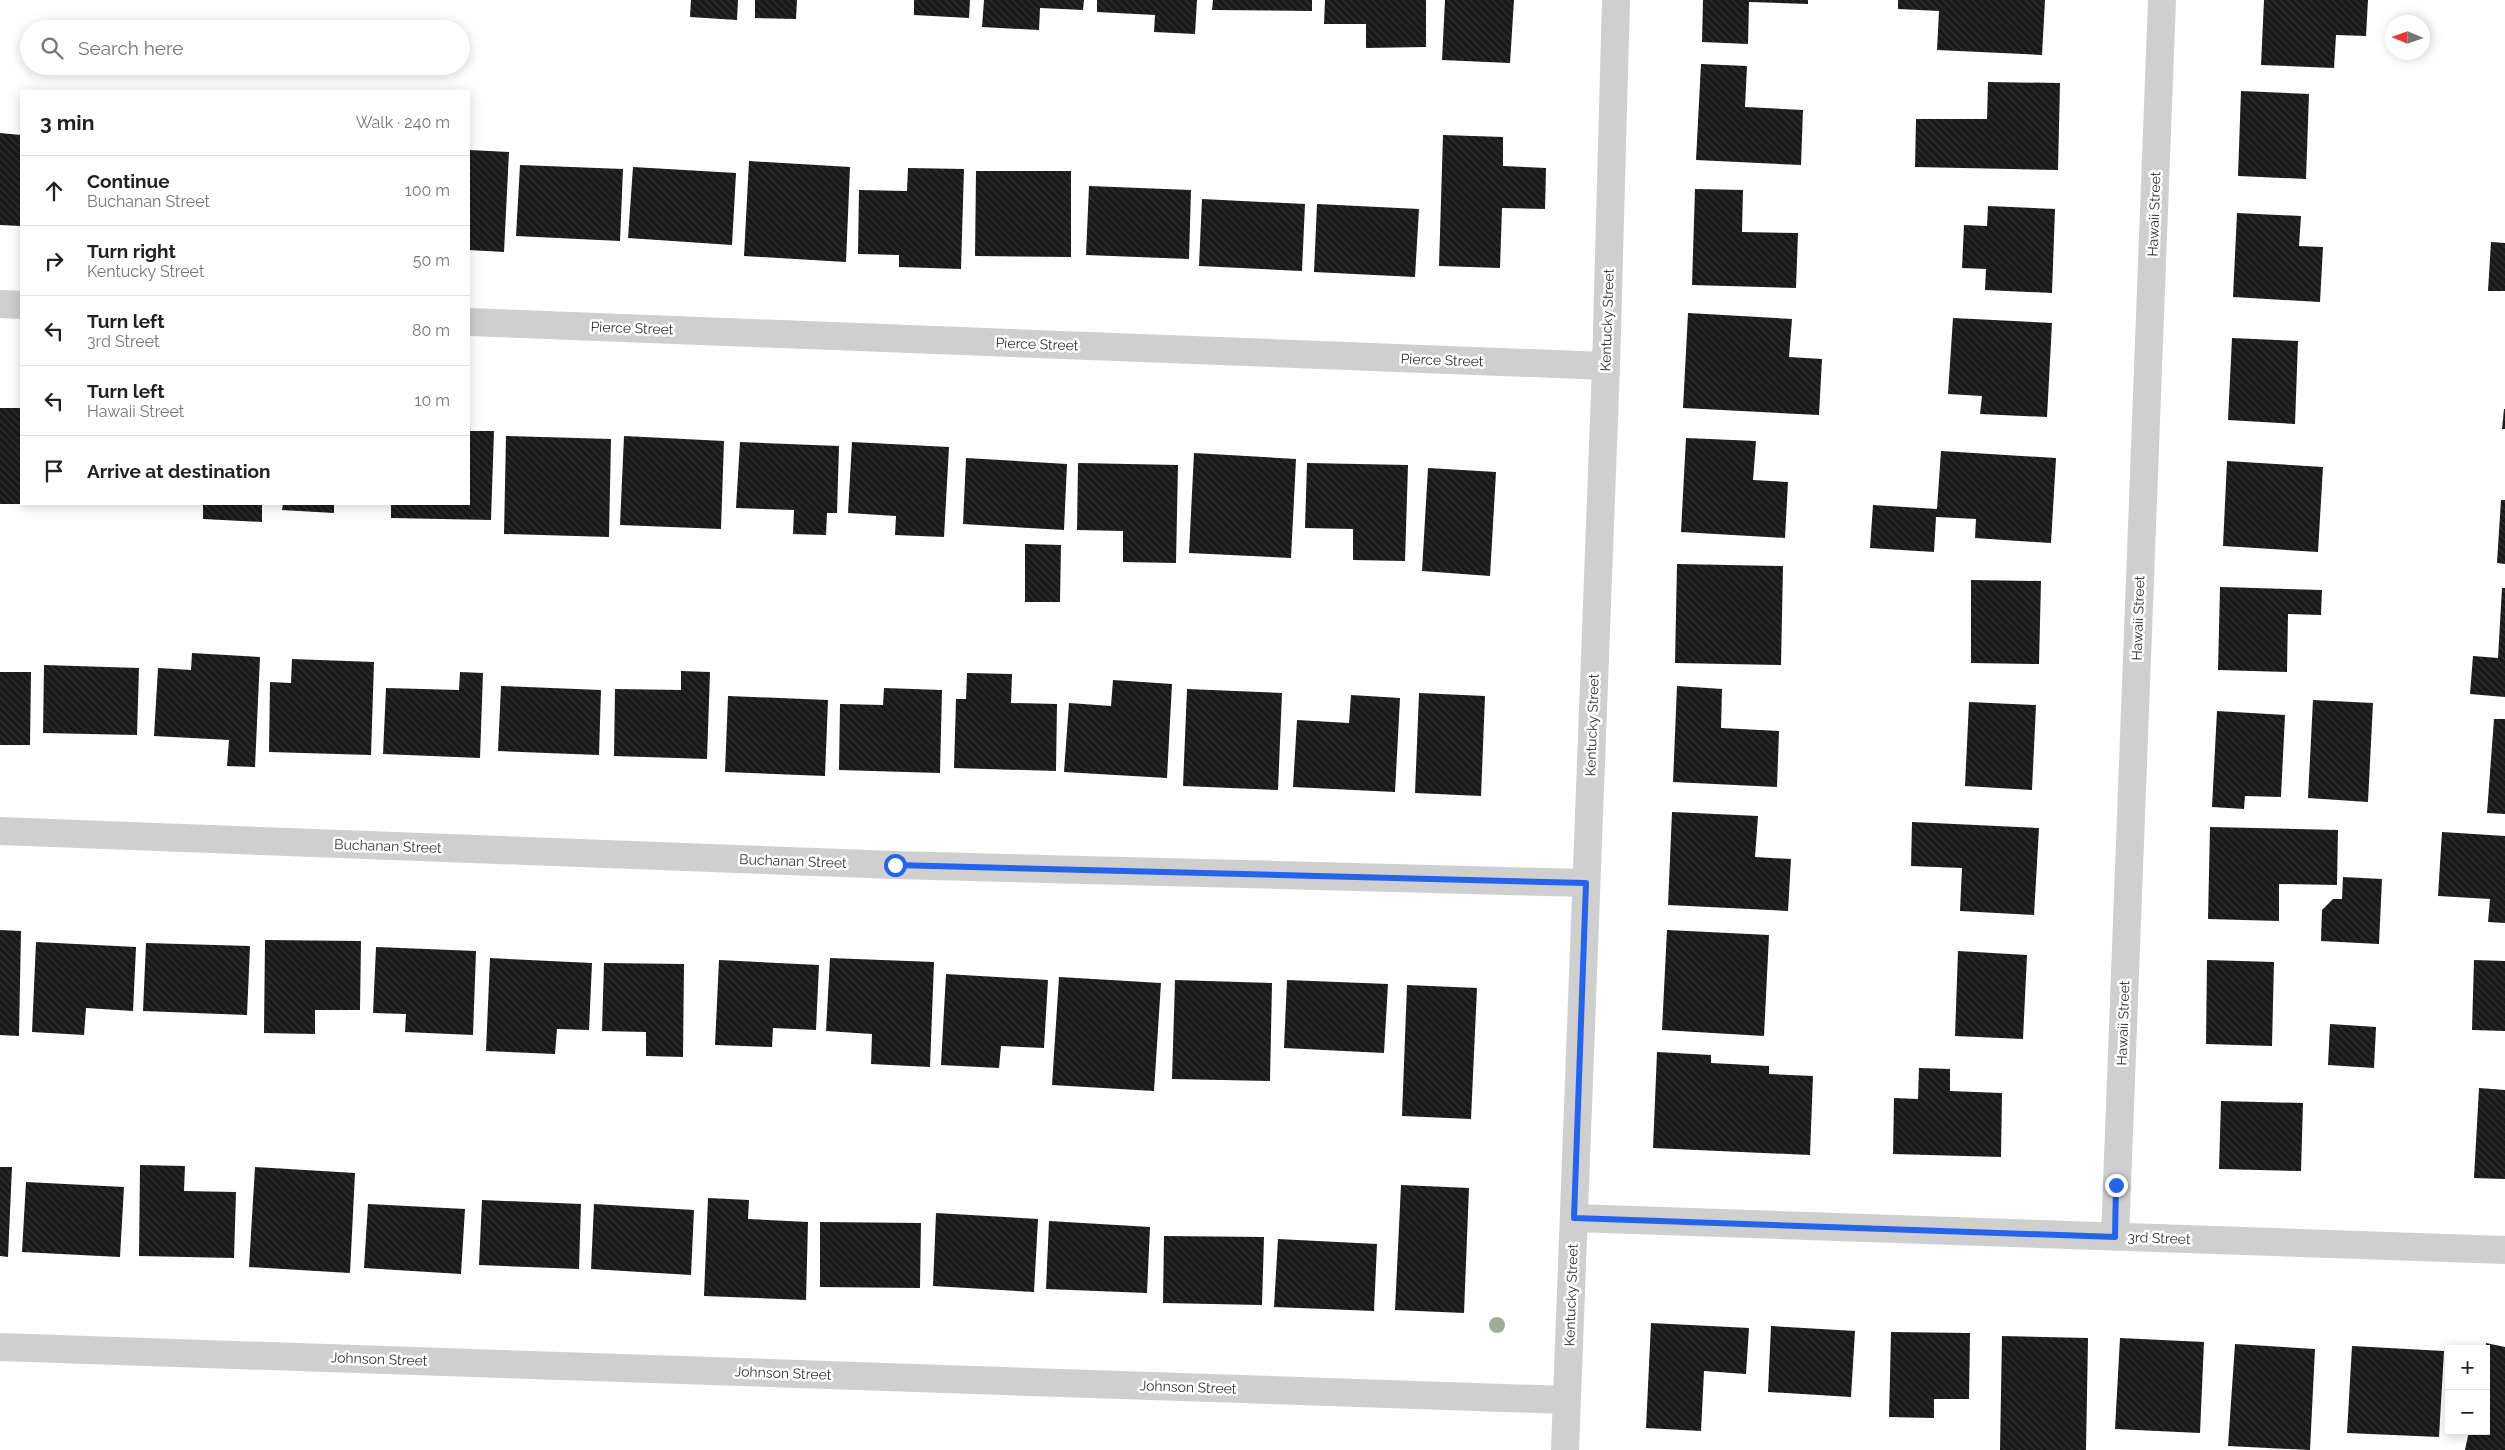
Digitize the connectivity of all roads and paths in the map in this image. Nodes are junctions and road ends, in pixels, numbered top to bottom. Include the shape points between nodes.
1 (1616, 0) edge
2 (2162, 0) edge
3 (0, 304) edge
4 (20, 305) edge
5 (470, 322) edge
6 (1606, 366) junction
7 (0, 831) edge
8 (1586, 883) junction
9 (1574, 1218) junction
10 (2115, 1237) junction
11 (2505, 1250) edge
12 (0, 1347) edge
13 (1566, 1400) junction
14 (1565, 1450) edge

1 - 6 street, Kentucky Street
2 - 10 street, Hawaii Street
3 - 4 street
5 - 6 street, Pierce Street
6 - 8 street, Kentucky Street
7 - 8 street, Buchanan Street via 895,865
8 - 9 street, Kentucky Street
9 - 10 street, 3rd Street
9 - 13 street, Kentucky Street
10 - 11 street, 3rd Street
12 - 13 street, Johnson Street
13 - 14 street, Kentucky Street

